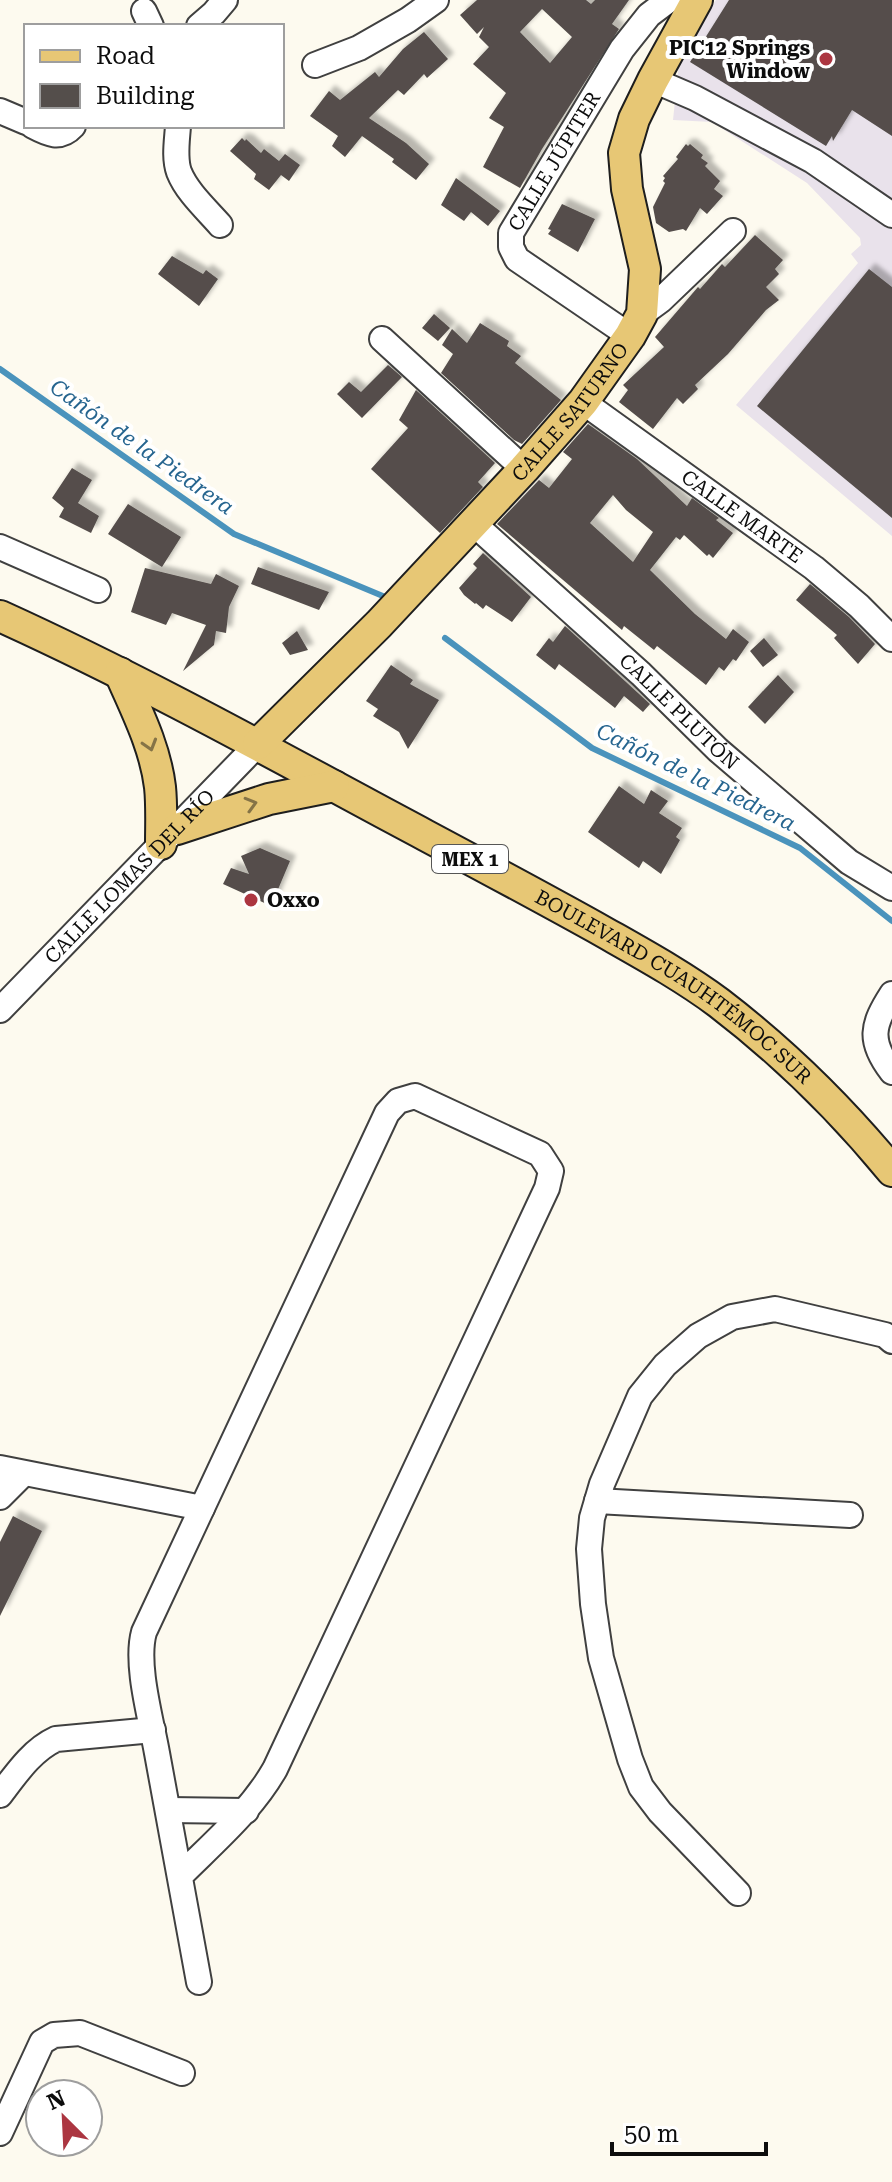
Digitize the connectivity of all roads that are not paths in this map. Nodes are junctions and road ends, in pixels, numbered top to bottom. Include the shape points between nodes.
1 (225, 0) edge
2 (436, 0) edge
3 (669, 0) edge
4 (697, 0) edge
5 (201, 24) edge
6 (315, 65) dead end
7 (653, 80) junction
8 (0, 111) edge
9 (24, 121) edge
10 (37, 128) edge
11 (71, 128) edge
12 (178, 128) edge
13 (892, 215) edge
14 (220, 225) dead end
15 (733, 231) dead end
16 (636, 325) junction
17 (382, 339) dead end
18 (583, 402) junction
19 (524, 469) junction
20 (474, 524) junction
21 (0, 547) edge
22 (98, 590) dead end
23 (0, 616) edge
24 (892, 639) edge
25 (120, 673) junction
26 (258, 744) junction
27 (334, 786) junction
28 (169, 837) junction
29 (892, 888) edge
30 (892, 994) edge
31 (0, 1010) edge
32 (892, 1072) edge
33 (892, 1171) edge
34 (892, 1341) edge
35 (11, 1471) edge
36 (0, 1497) edge
37 (597, 1501) junction
38 (202, 1508) junction
39 (850, 1515) dead end
40 (153, 1730) junction
41 (0, 1795) edge
42 (168, 1810) junction
43 (246, 1811) junction
44 (180, 1876) junction
45 (738, 1893) dead end
46 (199, 1982) dead end
47 (182, 2073) dead end
48 (0, 2133) edge

1 - 5 street
2 - 6 street via 359,48
3 - 16 street, CALLE JÚPITER via 649,15 622,49 511,233 517,259
4 - 7 main road
7 - 13 street via 813,161
7 - 16 main road via 624,153 645,269
8 - 9 street
10 - 11 street via 59,135
12 - 14 street via 178,171
15 - 16 street
16 - 18 main road, CALLE SATURNO
17 - 19 street
18 - 19 main road, CALLE SATURNO
18 - 24 street, CALLE MARTE via 814,568
19 - 20 main road, CALLE SATURNO
20 - 26 main road, CALLE SATURNO
20 - 29 street, CALLE PLUTÓN via 729,759 849,862
21 - 22 street
23 - 25 main road, BOULEVARD CUAUHTÉMOC SUR / MEX 1
25 - 26 main road, BOULEVARD CUAUHTÉMOC SUR / MEX 1
25 -> 28 main road via 148,736
26 - 27 main road, BOULEVARD CUAUHTÉMOC SUR / MEX 1
26 - 28 street, CALLE LOMAS DEL RÍO
28 -> 27 main road via 255,802
27 - 33 main road, BOULEVARD CUAUHTÉMOC SUR / MEX 1 via 628,946 717,1002 837,1108
28 - 31 street, CALLE LOMAS DEL RÍO
30 - 32 street via 874,1027 877,1046
34 - 37 street via 775,1309 732,1317 698,1336 640,1396
35 - 36 street
35 - 38 street
37 - 39 street
37 - 45 street via 589,1549 597,1631 630,1759 641,1787 660,1812
38 - 40 street via 140,1646
38 - 43 street via 387,1113 398,1101 415,1096 540,1154 551,1171 547,1188 275,1769
40 - 41 street via 56,1739 29,1759
40 - 42 street
42 - 43 street
42 - 44 street
43 - 44 street
44 - 46 street
47 - 48 street via 80,2033 54,2035 42,2042

